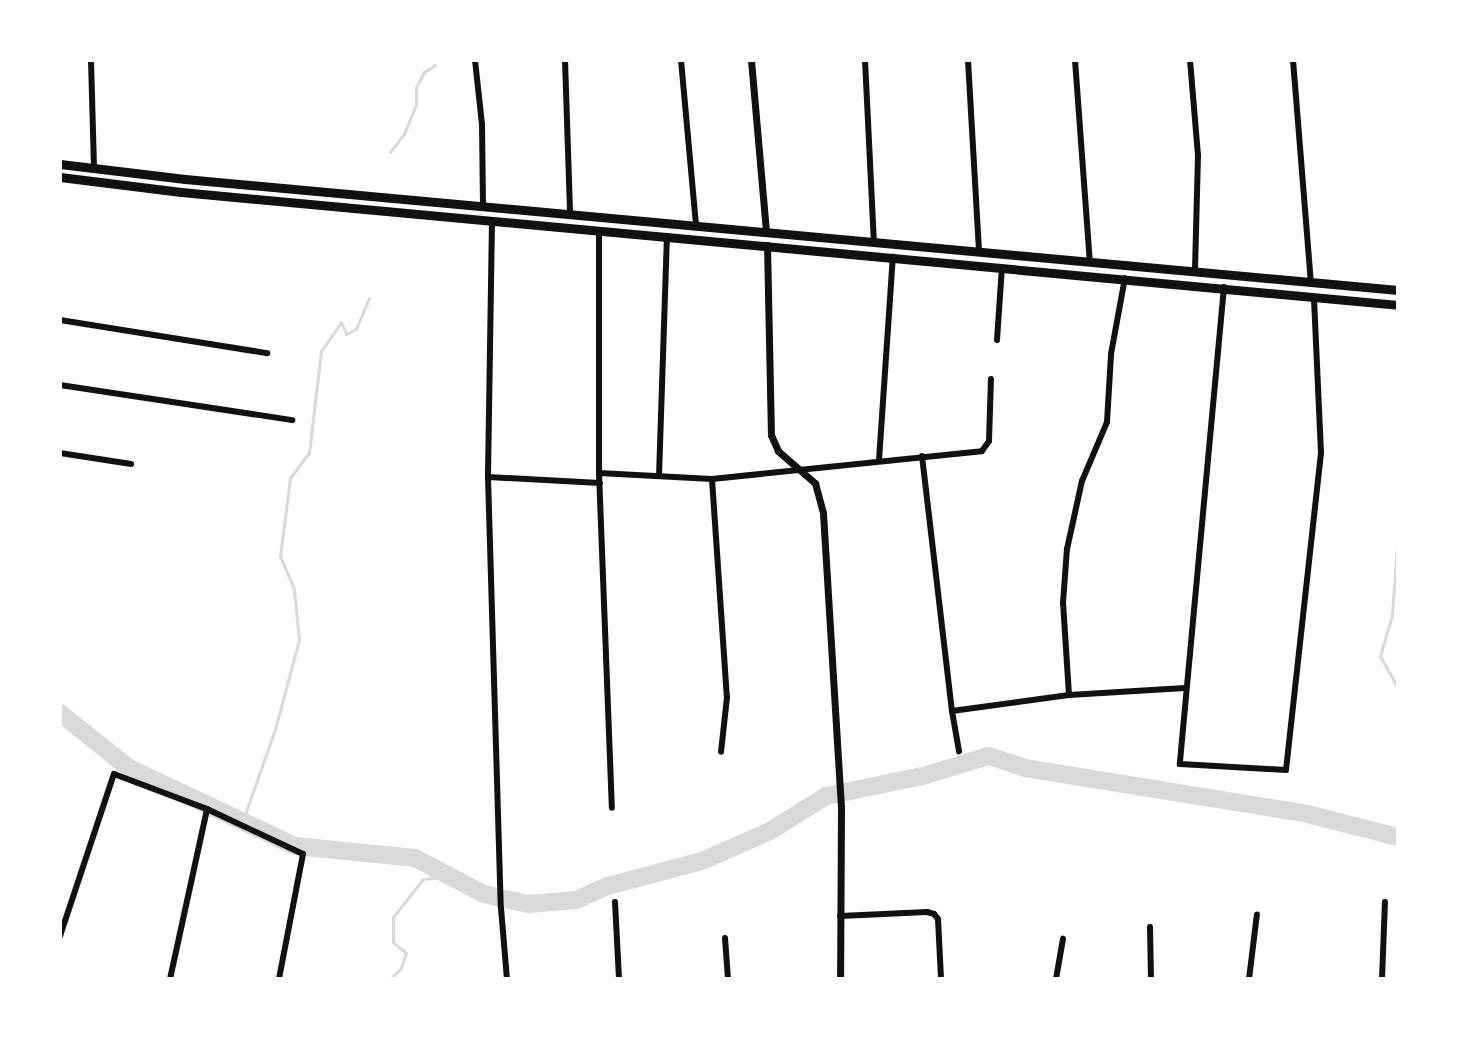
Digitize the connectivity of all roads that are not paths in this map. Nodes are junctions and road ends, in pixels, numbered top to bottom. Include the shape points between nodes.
1 (91, 60) edge
2 (475, 60) edge
3 (565, 60) edge
4 (681, 60) edge
5 (751, 60) edge
6 (865, 60) edge
7 (968, 60) edge
8 (1075, 60) edge
9 (1190, 60) edge
10 (1293, 60) edge
11 (60, 164) edge
12 (94, 169) junction
13 (60, 177) edge
14 (483, 206) junction
15 (570, 213) junction
16 (492, 221) junction
17 (696, 226) junction
18 (599, 230) junction
19 (766, 232) junction
20 (667, 237) junction
21 (874, 242) junction
22 (767, 245) junction
23 (979, 251) junction
24 (893, 256) junction
25 (1090, 262) junction
26 (1002, 266) junction
27 (1195, 271) junction
28 (1125, 278) junction
29 (1311, 283) junction
30 (1224, 287) junction
31 (1398, 290) edge
32 (1314, 298) junction
33 (1398, 305) edge
34 (60, 320) edge
35 (997, 340) dead end
36 (267, 353) dead end
37 (991, 379) dead end
38 (60, 385) edge
39 (292, 420) dead end
40 (60, 453) edge
41 (922, 456) junction
42 (879, 460) junction
43 (131, 464) dead end
44 (797, 468) junction
45 (599, 473) junction
46 (659, 476) junction
47 (488, 477) junction
48 (712, 479) junction
49 (600, 483) junction
50 (1185, 688) junction
51 (1069, 695) junction
52 (952, 711) junction
53 (959, 751) dead end
54 (721, 752) dead end
55 (612, 808) dead end
56 (207, 809) junction
57 (615, 902) dead end
58 (1385, 902) dead end
59 (1257, 914) dead end
60 (840, 916) junction
61 (1150, 927) dead end
62 (60, 936) edge
63 (725, 938) dead end
64 (1063, 939) dead end
65 (170, 979) edge
66 (279, 979) edge
67 (507, 979) edge
68 (619, 979) edge
69 (728, 979) edge
70 (840, 979) edge
71 (941, 979) edge
72 (1056, 979) edge
73 (1151, 979) edge
74 (1249, 979) edge
75 (1382, 979) edge

1 - 12 street
2 - 14 street
3 - 15 street
4 - 17 street
5 - 19 street
6 - 21 street
7 - 23 street
8 - 25 street
9 - 27 street via 1198,155
10 - 29 street
11 - 12 highway
12 - 14 highway
13 - 16 highway
14 - 15 highway
15 - 17 highway
16 - 18 highway
16 - 47 street
17 - 19 highway
18 - 20 highway
18 - 45 street
19 - 21 highway
20 - 22 highway
20 - 46 street
21 - 23 highway
22 - 24 highway
22 - 44 street via 771,435 778,451
23 - 25 highway
24 - 26 highway
24 - 42 street
25 - 27 highway
26 - 28 highway
26 - 35 street
27 - 29 highway
28 - 30 highway
28 - 51 street via 1111,354 1107,422 1082,481 1067,549 1063,603
29 - 31 highway
30 - 32 highway
30 - 50 street
32 - 33 highway
32 - 50 street via 1321,453 1286,770 1180,764
34 - 36 street
37 - 41 street via 987,449
38 - 39 street
40 - 43 street
41 - 42 street
41 - 52 street
42 - 44 street
44 - 48 street
44 - 60 street via 821,496 841,808
45 - 46 street
45 - 49 street
46 - 48 street
47 - 49 street
47 - 67 street
48 - 54 street via 727,697
49 - 55 street
50 - 51 street
51 - 52 street
52 - 53 street
56 - 62 street via 114,774
56 - 65 street
56 - 66 street via 303,854
57 - 68 street
58 - 75 street
59 - 74 street
60 - 70 street
60 - 71 street via 934,914
61 - 73 street
63 - 69 street
64 - 72 street

